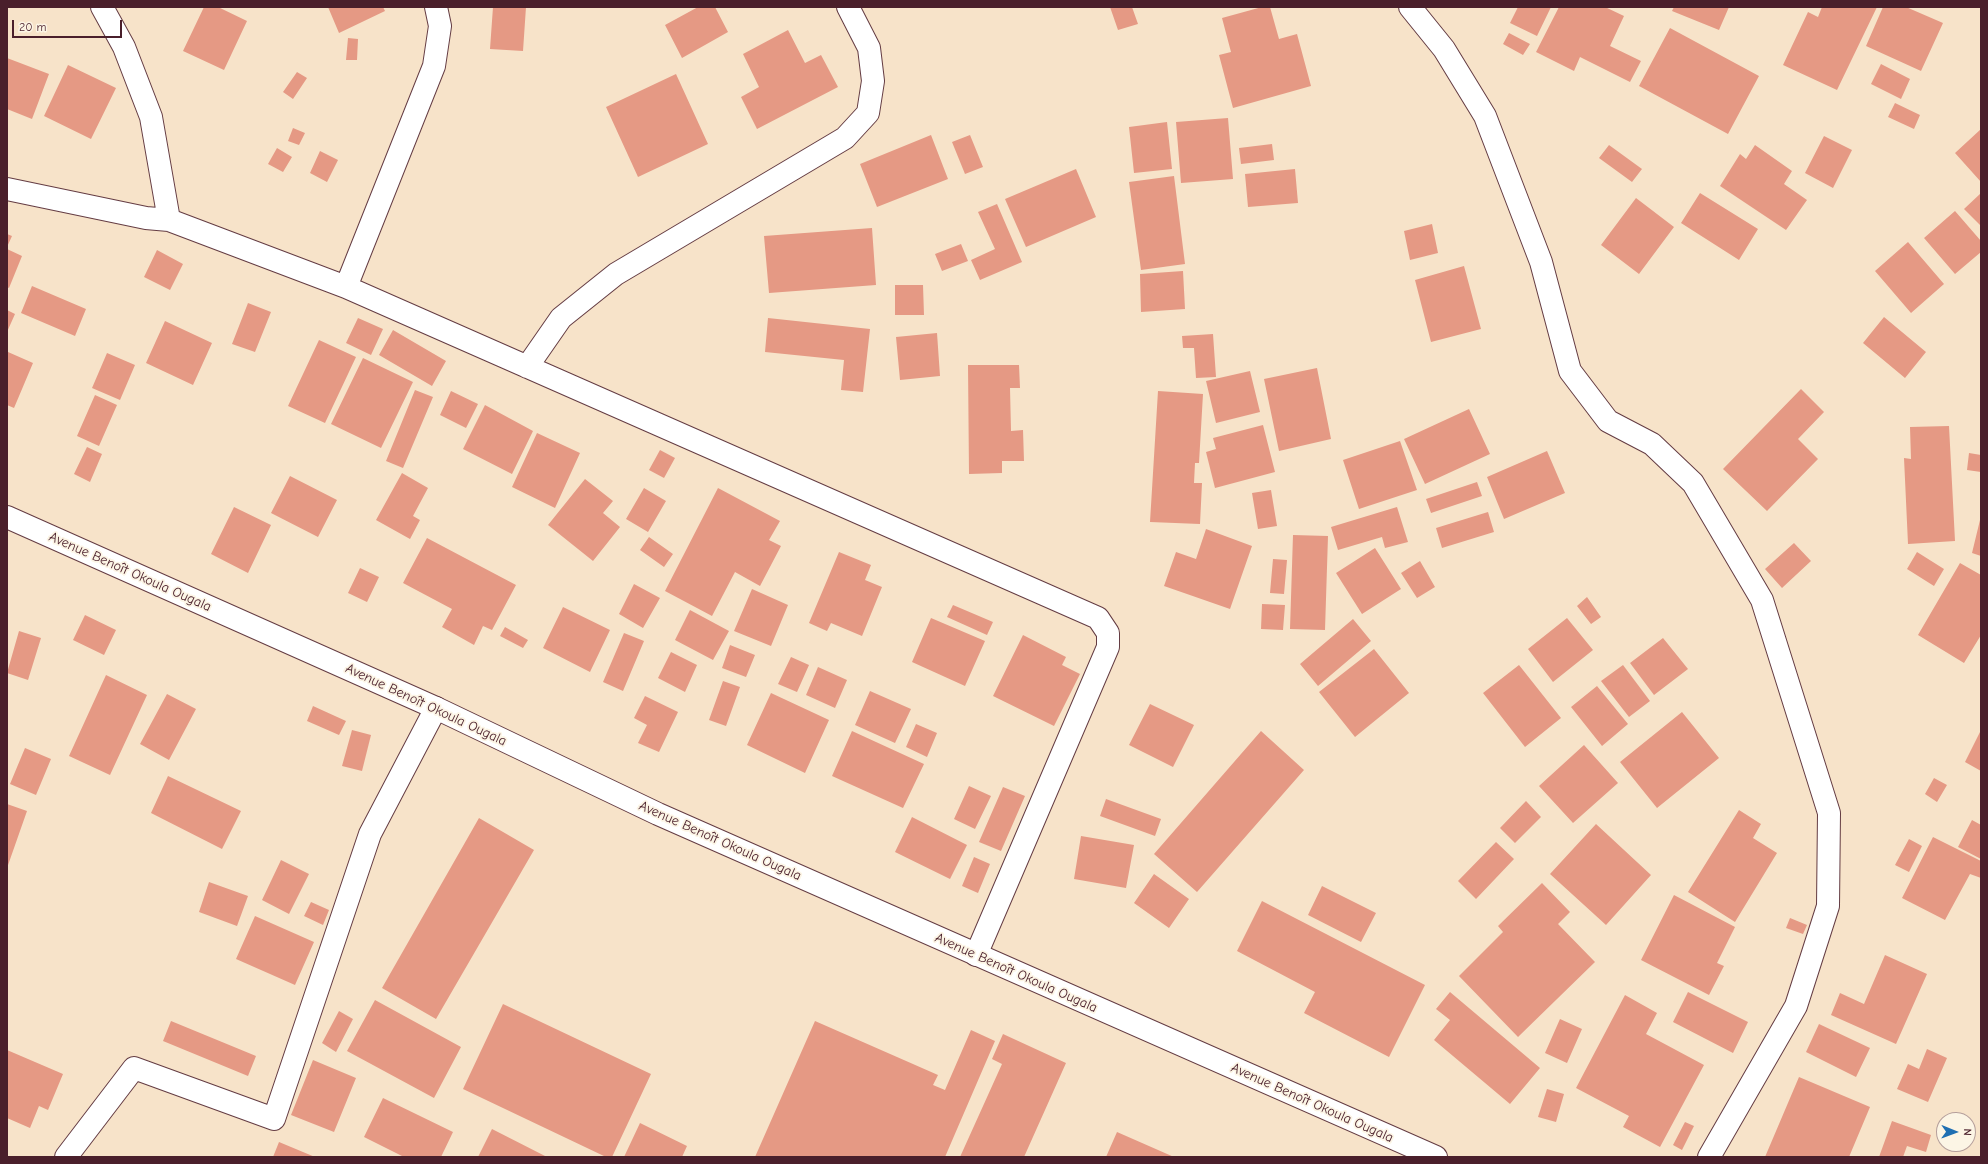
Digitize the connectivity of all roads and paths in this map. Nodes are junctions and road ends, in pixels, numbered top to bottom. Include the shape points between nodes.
1 (102, 7) edge
2 (436, 7) edge
3 (848, 7) edge
4 (1410, 7) edge
5 (7, 188) edge
6 (169, 220) junction
7 (346, 287) junction
8 (527, 367) junction
9 (7, 517) edge
10 (436, 708) junction
11 (976, 955) junction
12 (66, 1157) edge
13 (1436, 1157) edge
14 (1709, 1157) edge

1 - 6 street via 124,47 151,117
2 - 7 street via 440,26 434,66
3 - 8 street via 869,48 873,81 868,113 845,138 616,274 561,318
4 - 14 street via 1444,50 1485,116 1541,262 1570,370 1608,421 1652,444 1693,484 1762,600 1829,813 1828,906 1796,1006
5 - 6 street via 146,218
6 - 7 street
7 - 8 street
8 - 11 street via 1098,618 1108,633 1108,647
9 - 10 street, Avenue Benoît Okoula Ougala
10 - 11 street, Avenue Benoît Okoula Ougala via 658,814
10 - 12 street via 370,834 274,1119 134,1068
11 - 13 street, Avenue Benoît Okoula Ougala

